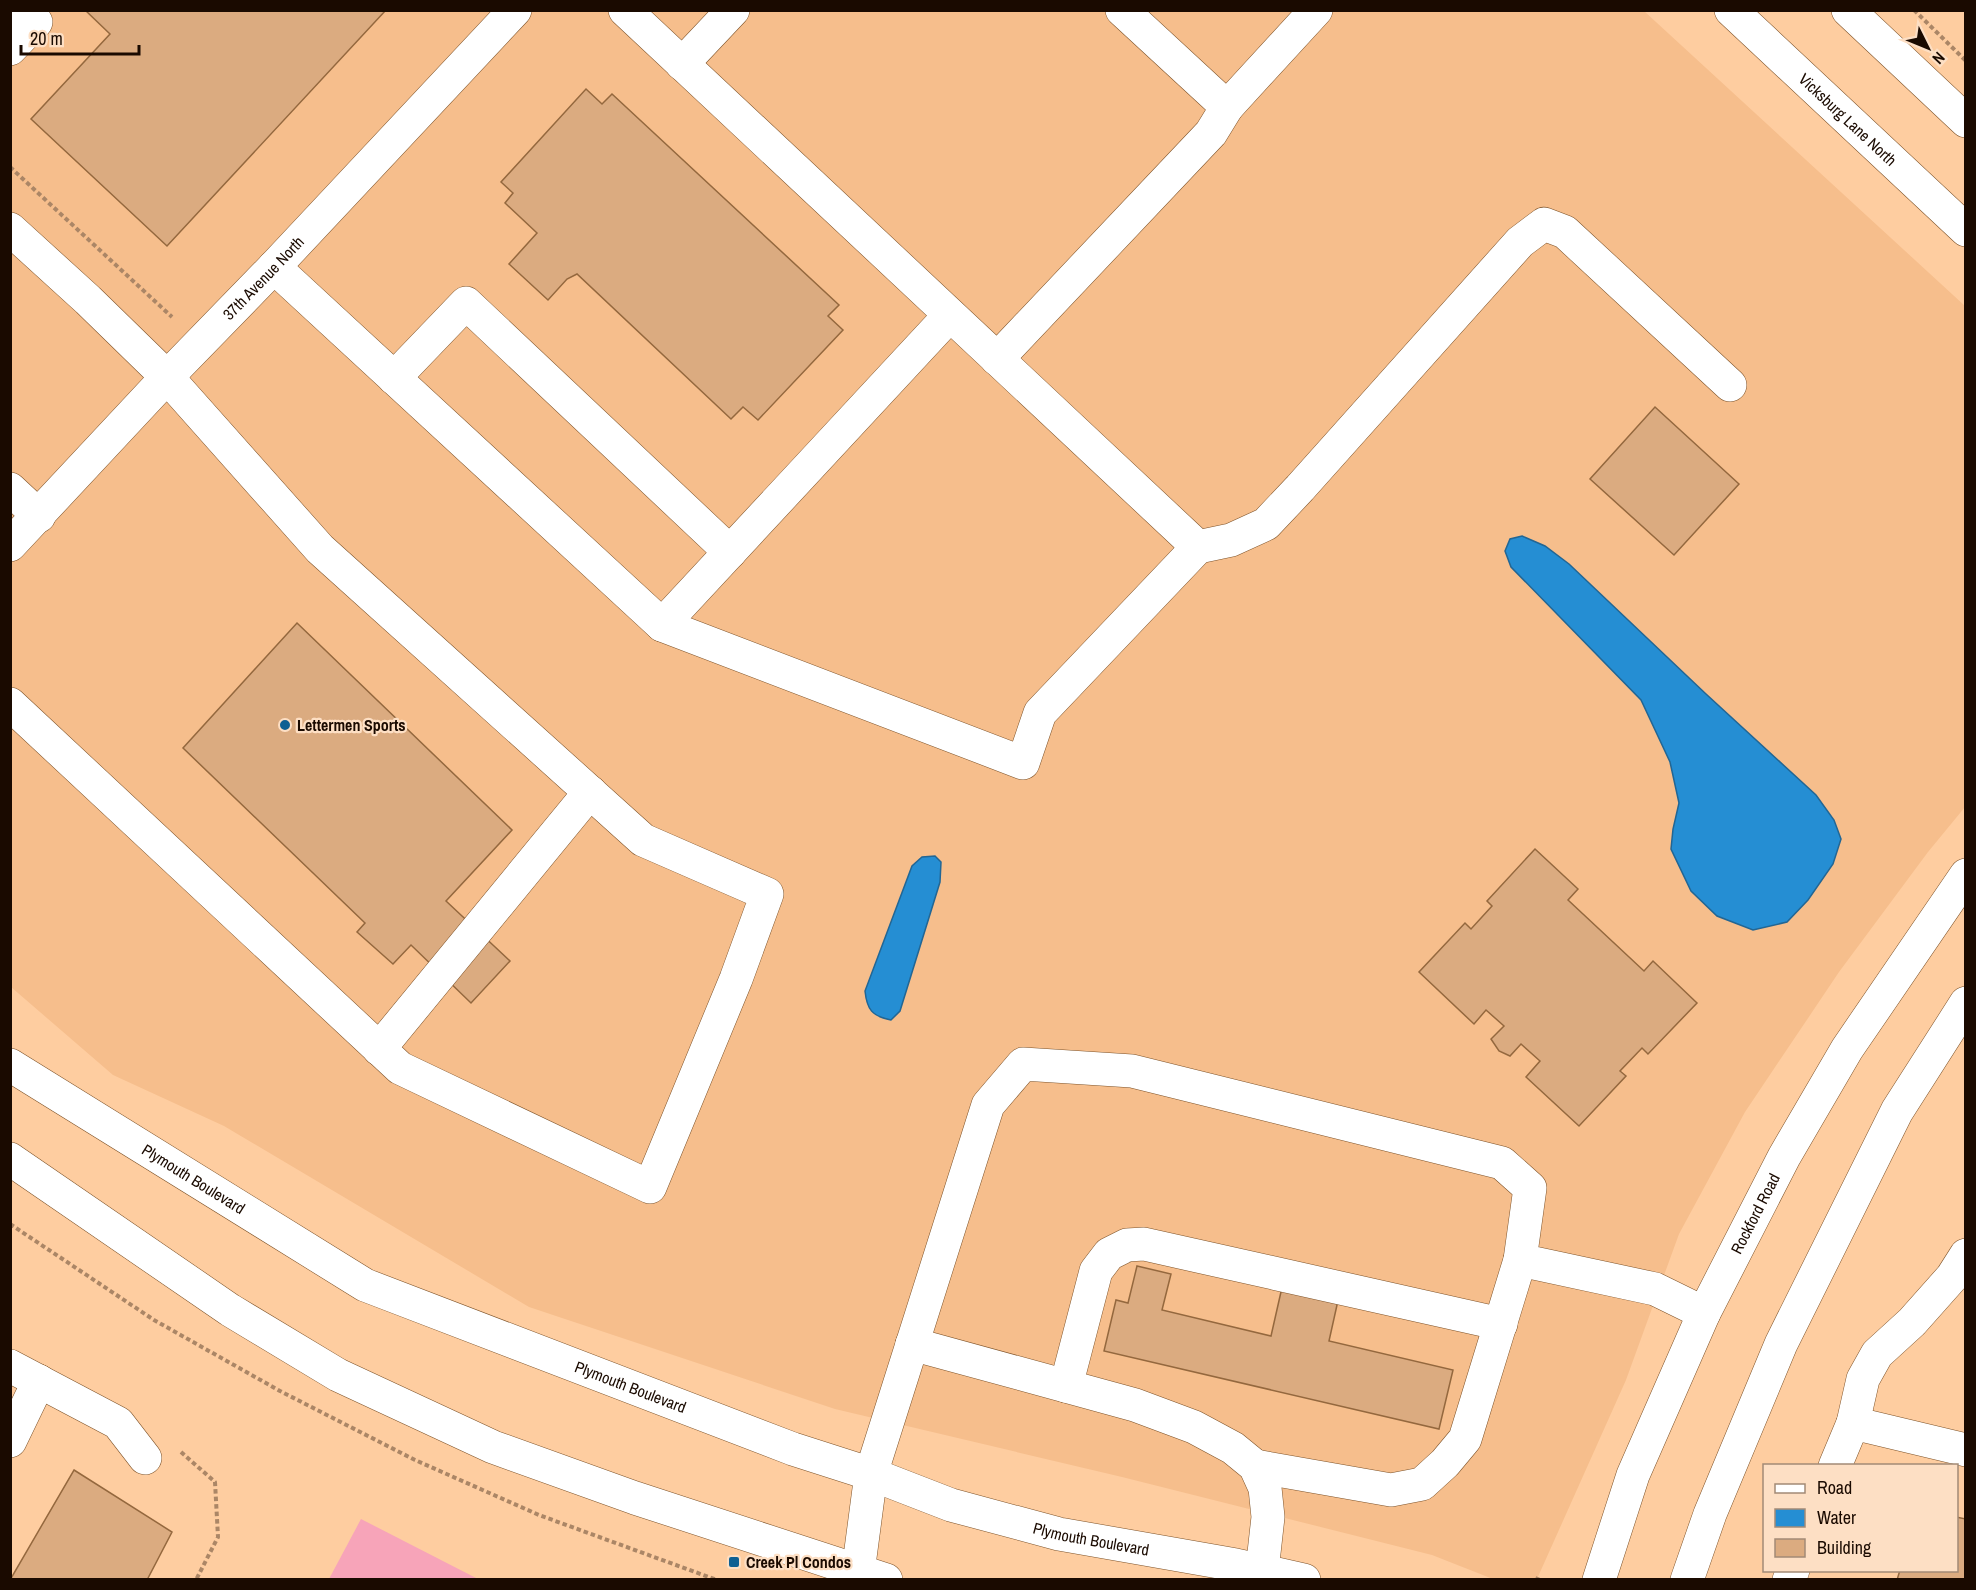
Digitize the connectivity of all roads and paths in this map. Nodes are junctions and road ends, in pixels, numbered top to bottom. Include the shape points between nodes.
1 (22, 10) edge
2 (515, 10) edge
3 (625, 10) edge
4 (733, 10) edge
5 (1122, 10) edge
6 (1316, 10) edge
7 (1731, 10) edge
8 (1848, 10) edge
9 (1914, 10) edge
10 (12, 42) edge
11 (1965, 61) edge
12 (682, 64) junction
13 (1227, 107) junction
14 (1965, 121) edge
15 (10, 167) edge
16 (10, 229) edge
17 (1965, 230) edge
18 (274, 267) junction
19 (950, 315) junction
20 (200, 343) junction
21 (997, 359) junction
22 (167, 377) junction
23 (394, 378) junction
24 (1730, 385) dead end
25 (10, 489) edge
26 (39, 516) junction
27 (10, 545) edge
28 (1198, 547) junction
29 (730, 552) junction
30 (662, 625) junction
31 (10, 704) edge
32 (590, 792) junction
33 (1965, 875) edge
34 (1965, 1003) edge
35 (380, 1049) junction
36 (10, 1065) edge
37 (10, 1159) edge
38 (1965, 1255) edge
39 (1520, 1260) junction
40 (1704, 1313) junction
41 (1501, 1324) junction
42 (912, 1344) junction
43 (10, 1366) edge
44 (39, 1381) junction
45 (1066, 1386) junction
46 (1853, 1423) junction
47 (10, 1441) edge
48 (1965, 1450) edge
49 (145, 1458) joint
50 (1836, 1464) edge
51 (1255, 1466) junction
52 (871, 1474) junction
53 (1262, 1571) junction
54 (867, 1577) edge
55 (196, 1580) edge
56 (1304, 1580) edge
57 (1599, 1580) edge
58 (1687, 1580) edge

1 - 10 street via 36,22
2 - 18 street, 37th Avenue North
3 - 12 street
4 - 12 street
5 - 13 street
6 - 13 street
7 - 17 street, Vicksburg Lane North
8 - 14 street
9 - 11 path
12 - 19 street
13 - 21 street via 1211,133
15 - 20 path
16 - 22 street
18 - 20 street, 37th Avenue North
18 - 23 street
19 - 21 street
19 - 29 street
20 - 22 street, 37th Avenue North
21 - 28 street
22 - 26 street, 37th Avenue North
22 - 32 street via 320,549
23 - 29 street via 466,303
23 - 30 street
24 - 28 street via 1565,232 1544,224 1520,242 1266,524 1231,540
25 - 26 street
26 - 27 street, 37th Avenue North
28 - 30 street via 1040,713 1023,763
29 - 30 street
31 - 35 street
32 - 35 street
32 - 35 street via 643,840 767,894 650,1187 400,1068
33 - 40 street, Rockford Road via 1847,1049 1784,1157
34 - 58 street via 1898,1111 1781,1344 1710,1514
36 - 52 street, Plymouth Boulevard via 365,1285 793,1449
37 - 54 street via 230,1310 338,1375 493,1447
38 - 46 street via 1952,1277 1877,1354 1863,1379
39 - 40 street via 1655,1289
39 - 41 street
39 - 42 street via 1530,1188 1502,1162 1132,1071 1023,1064 988,1105
40 - 57 street, Rockford Road via 1633,1475
41 - 45 street via 1144,1244 1127,1245 1109,1254 1096,1271
41 - 51 street via 1465,1439 1422,1484 1391,1490
42 - 45 street
42 - 52 street
43 - 44 street
44 - 47 street
44 - 49 street via 118,1423
45 - 51 street via 1194,1427 1233,1448
46 - 48 street
46 - 50 street
49 - 55 path via 182,1452 215,1482 218,1537
51 - 53 street via 1265,1488 1268,1517
52 - 53 street, Plymouth Boulevard via 951,1505 1059,1534
52 - 54 street
53 - 56 street, Plymouth Boulevard

